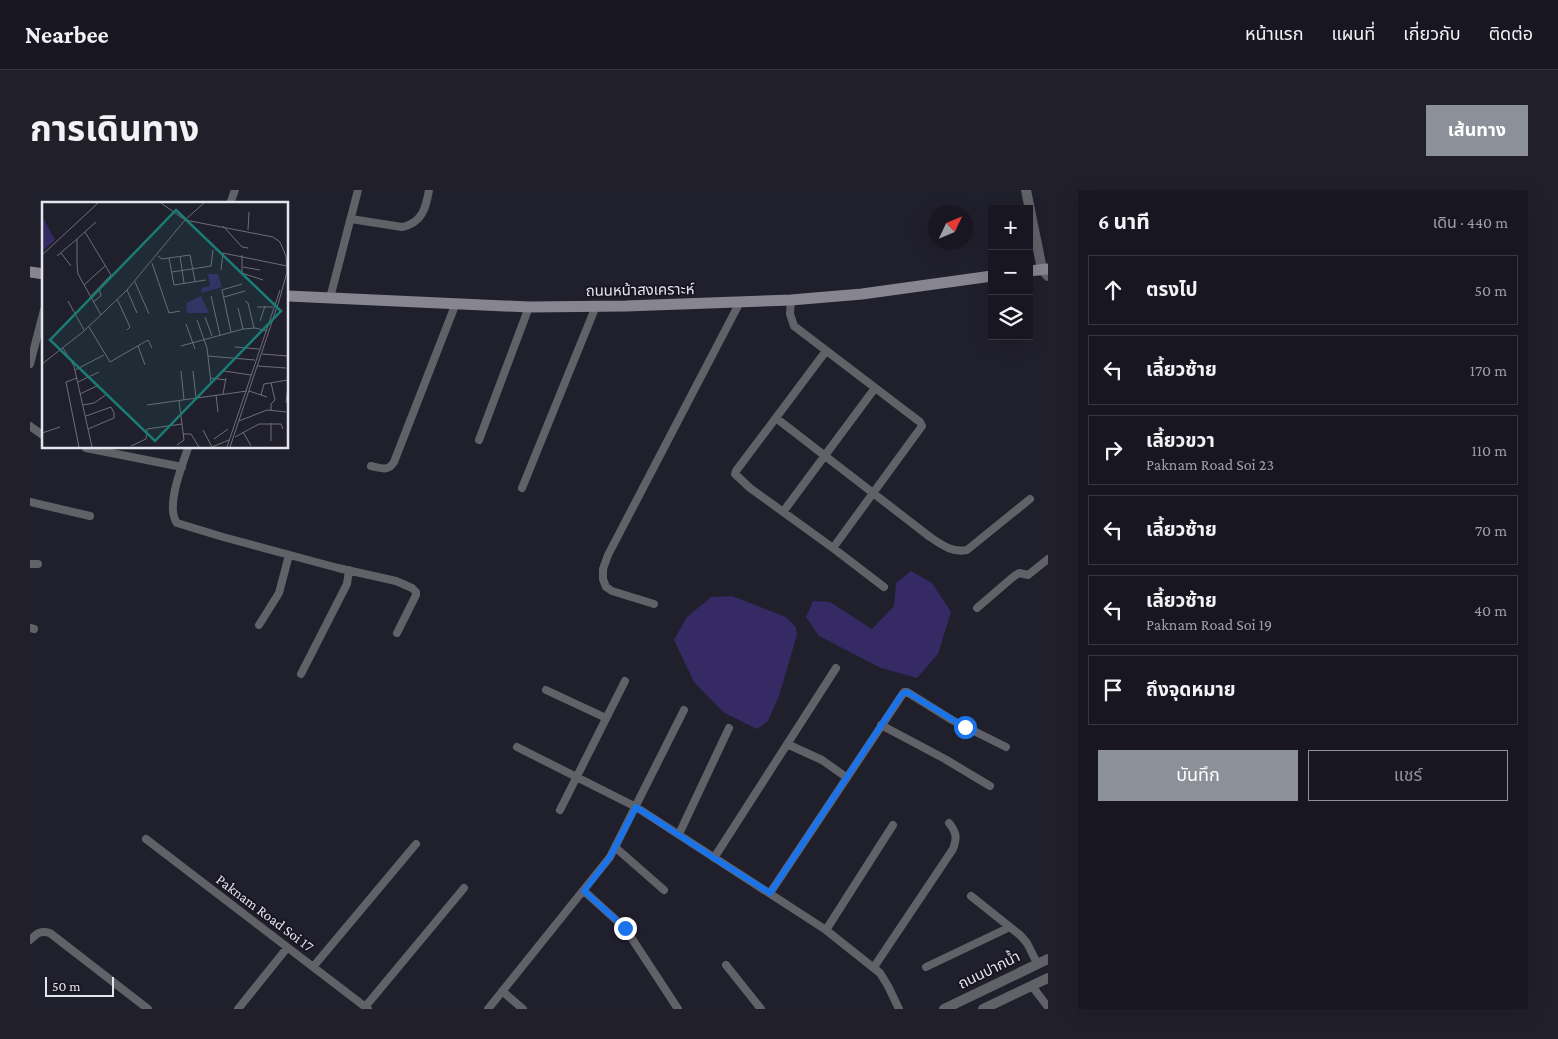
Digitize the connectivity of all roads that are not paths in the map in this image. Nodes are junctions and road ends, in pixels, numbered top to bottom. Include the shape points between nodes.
1 (235, 190) edge
2 (358, 190) edge
3 (430, 190) edge
4 (1026, 190) edge
5 (231, 202) edge
6 (351, 219) junction
7 (1033, 271) edge
8 (1046, 271) edge
9 (988, 277) edge
10 (289, 296) edge
11 (330, 298) junction
12 (791, 300) junction
13 (740, 302) junction
14 (456, 303) junction
15 (596, 306) junction
16 (530, 307) junction
17 (42, 318) edge
18 (826, 351) junction
19 (30, 364) edge
20 (875, 388) junction
21 (776, 418) junction
22 (30, 426) edge
23 (42, 435) edge
24 (479, 440) dead end
25 (91, 449) edge
26 (188, 449) edge
27 (826, 456) junction
28 (371, 466) dead end
29 (182, 467) junction
30 (522, 488) dead end
31 (874, 493) junction
32 (1030, 499) dead end
33 (30, 502) edge
34 (783, 512) junction
35 (90, 516) dead end
36 (833, 548) junction
37 (289, 555) junction
38 (1048, 559) edge
39 (349, 570) junction
40 (884, 588) dead end
41 (654, 604) dead end
42 (977, 608) dead end
43 (259, 625) dead end
44 (397, 633) dead end
45 (836, 668) dead end
46 (301, 674) dead end
47 (625, 681) dead end
48 (546, 690) dead end
49 (684, 710) dead end
50 (606, 718) junction
51 (881, 725) junction
52 (729, 728) dead end
53 (787, 744) junction
54 (517, 747) dead end
55 (1006, 747) dead end
56 (577, 776) junction
57 (846, 777) junction
58 (990, 786) dead end
59 (636, 807) junction
60 (560, 810) dead end
61 (949, 823) dead end
62 (893, 825) dead end
63 (679, 834) junction
64 (146, 839) dead end
65 (416, 844) dead end
66 (616, 848) junction
67 (714, 858) junction
68 (464, 888) dead end
69 (664, 890) dead end
70 (584, 891) junction
71 (770, 893) junction
72 (971, 896) dead end
73 (1010, 927) junction
74 (826, 930) junction
75 (30, 940) edge
76 (287, 948) junction
77 (1048, 959) edge
78 (1037, 963) junction
79 (726, 966) dead end
80 (313, 967) junction
81 (874, 967) junction
82 (926, 967) dead end
83 (1048, 978) edge
84 (1032, 986) junction
85 (502, 991) junction
86 (1048, 1007) edge
87 (367, 1008) edge
88 (148, 1009) edge
89 (238, 1009) edge
90 (488, 1009) edge
91 (523, 1009) edge
92 (678, 1009) edge
93 (761, 1009) edge
94 (899, 1009) edge
95 (944, 1009) edge
96 (983, 1009) edge

1 - 5 street
2 - 6 street
3 - 6 street via 422,216 410,225 402,227
4 - 8 street
6 - 11 street
7 - 8 main road
9 - 12 main road, ถนนหน้าสงเคราะห์
10 - 11 main road, ถนนหน้าสงเคราะห์
11 - 14 main road, ถนนหน้าสงเคราะห์
12 - 13 main road, ถนนหน้าสงเคราะห์
12 - 18 street via 790,314 794,326
13 - 15 main road, ถนนหน้าสงเคราะห์
13 - 41 street via 603,569 602,579 606,587
14 - 16 main road, ถนนหน้าสงเคราะห์
14 - 28 street via 394,462 387,469
15 - 16 main road, ถนนหน้าสงเคราะห์
15 - 30 street
16 - 24 street
17 - 19 street
18 - 20 street
18 - 21 street
20 - 27 street
20 - 31 street via 922,426
21 - 27 street
21 - 34 street via 736,474
22 - 23 street
25 - 29 street
26 - 29 street
27 - 31 street
27 - 34 street
29 - 37 street via 172,504 178,523
31 - 32 street via 930,537 958,552 967,550
31 - 36 street
33 - 35 street
34 - 36 street
36 - 40 street
37 - 39 street
37 - 43 street via 277,598
38 - 42 street via 1028,575 1019,573 1013,577
39 - 44 street via 396,581 415,590 416,595
39 - 46 street via 346,584
45 - 53 street
47 - 50 street
48 - 50 street
49 - 59 street
50 - 56 street
51 - 55 street via 902,694 907,692 952,720
51 - 57 street
51 - 58 street
52 - 63 street
53 - 57 street via 822,760
53 - 67 street
54 - 56 street
56 - 59 street
56 - 60 street
57 - 71 street
59 - 63 street
59 - 66 street
61 - 81 street via 956,832 953,849
62 - 74 street
63 - 67 street
64 - 76 street, Paknam Road Soi 17
65 - 80 street
66 - 69 street
66 - 70 street
67 - 71 street
68 - 87 street
70 - 85 street
70 - 92 street via 625,928
71 - 74 street
72 - 73 street
73 - 78 street via 1027,943
73 - 82 street
74 - 81 street
75 - 88 street via 43,931 56,936
76 - 80 street, Paknam Road Soi 17
76 - 89 street
77 - 78 street, ถนนปากน้ำ
78 - 95 street, ถนนปากน้ำ
79 - 93 street
80 - 87 street, Paknam Road Soi 17
81 - 94 street via 884,978
83 - 84 street
84 - 86 street
84 - 96 street
85 - 90 street
85 - 91 street

